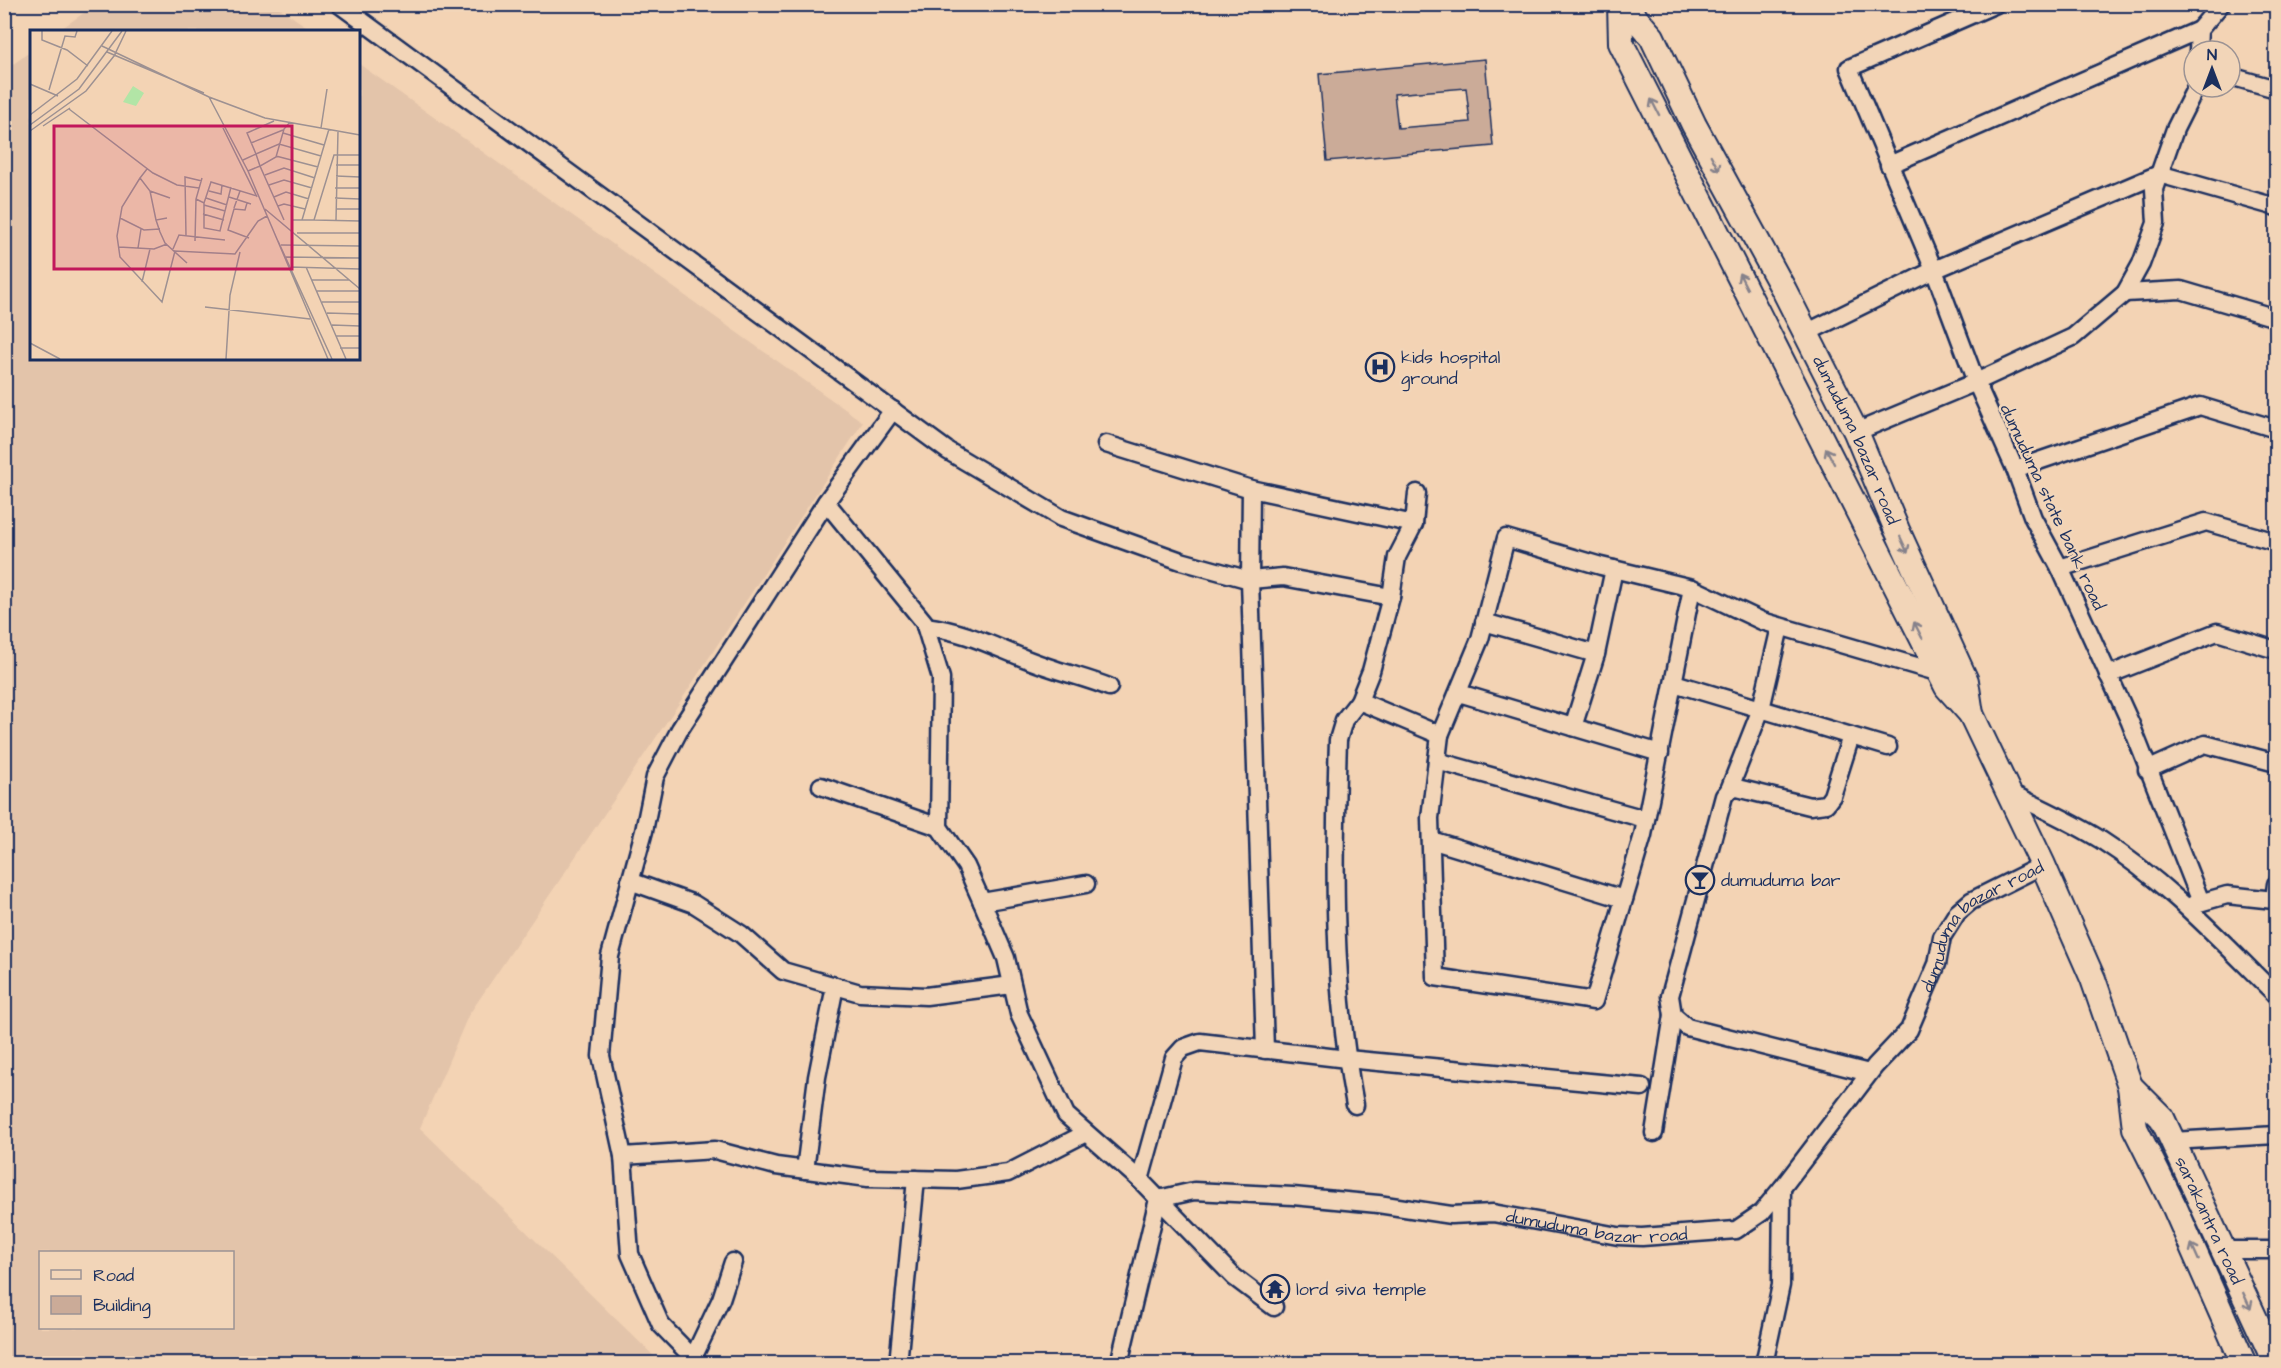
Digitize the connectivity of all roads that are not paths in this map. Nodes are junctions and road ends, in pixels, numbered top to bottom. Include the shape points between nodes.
1 (339, 4) edge
2 (1621, 4) edge
3 (1996, 4) edge
4 (2221, 4) edge
5 (2199, 30) junction
6 (2199, 39) edge
7 (2242, 79) edge
8 (2277, 89) edge
9 (2190, 99) edge
10 (1889, 165) junction
11 (2159, 174) junction
12 (2277, 207) edge
13 (1934, 270) junction
14 (2126, 292) junction
15 (2277, 318) edge
16 (1806, 333) junction
17 (1976, 382) junction
18 (893, 410) junction
19 (2277, 429) edge
20 (1856, 432) junction
21 (1106, 444) dead end
22 (2015, 469) junction
23 (1251, 489) junction
24 (1417, 494) dead end
25 (826, 502) junction
26 (1414, 524) junction
27 (2277, 542) edge
28 (2060, 568) junction
29 (1614, 569) junction
30 (1250, 580) junction
31 (1692, 588) junction
32 (1391, 597) junction
33 (1484, 622) junction
34 (925, 626) junction
35 (1780, 627) junction
36 (2277, 650) edge
37 (1596, 654) junction
38 (1940, 673) junction
39 (2108, 675) junction
40 (1674, 683) junction
41 (1109, 687) dead end
42 (1459, 693) junction
43 (1359, 701) junction
44 (1761, 709) junction
45 (1971, 714) junction
46 (1573, 727) junction
47 (1440, 735) junction
48 (1851, 736) junction
49 (1888, 747) dead end
50 (1660, 753) junction
51 (1437, 760) junction
52 (2277, 763) edge
53 (2146, 770) junction
54 (821, 786) dead end
55 (1729, 790) junction
56 (2007, 791) junction
57 (1646, 819) junction
58 (939, 827) junction
59 (1431, 840) junction
60 (2043, 865) junction
61 (630, 882) junction
62 (1086, 884) dead end
63 (2276, 895) edge
64 (1624, 899) junction
65 (982, 902) junction
66 (2193, 904) junction
67 (1012, 985) junction
68 (835, 986) junction
69 (2277, 995) edge
70 (1673, 1015) junction
71 (1265, 1050) junction
72 (1347, 1059) junction
73 (1869, 1073) junction
74 (2130, 1086) junction
75 (1642, 1087) dead end
76 (1355, 1105) dead end
77 (1086, 1133) junction
78 (1654, 1133) dead end
79 (2277, 1135) edge
80 (2172, 1140) junction
81 (623, 1156) junction
82 (805, 1170) junction
83 (916, 1179) junction
84 (1140, 1180) junction
85 (1782, 1188) junction
86 (1158, 1199) junction
87 (2223, 1250) junction
88 (2277, 1250) edge
89 (733, 1262) dead end
90 (1274, 1307) dead end
91 (2273, 1351) edge
92 (696, 1360) edge
93 (898, 1364) edge
94 (1119, 1364) edge
95 (1764, 1364) edge
96 (2244, 1364) edge

1 - 18 street
2 -> 16 street, dumuduma bazar road via 1652,37 1694,125
38 -> 2 street via 1621,43
3 - 10 street, dumuduma state bank road via 1849,68
4 - 5 street
5 - 6 street
5 - 10 street
7 - 8 street
9 - 11 street
10 - 13 street, dumuduma state bank road
11 - 12 street
11 - 13 street
11 - 14 street via 2154,189 2156,223
13 - 16 street
13 - 17 street, dumuduma state bank road
14 - 15 street via 2181,290
14 - 17 street via 2073,337
16 - 20 street, dumuduma bazar road
17 - 20 street
17 - 22 street, dumuduma state bank road
18 - 25 street
18 - 30 street via 948,450 1060,518 1181,561
19 - 22 street via 2200,406
20 -> 45 street, dumuduma bazar road via 1966,681
21 - 23 street
22 - 28 street, dumuduma state bank road via 2033,518
23 - 26 street
23 - 30 street
24 - 26 street
25 - 34 street
25 - 61 street via 680,729 655,777
26 - 32 street via 1397,557
27 - 28 street via 2206,522
28 - 39 street, dumuduma state bank road
29 - 31 street
29 - 33 street via 1506,538
29 - 37 street
30 - 32 street via 1283,577
30 - 71 street
31 - 35 street
31 - 40 street
32 - 43 street
33 - 37 street
33 - 42 street
34 - 41 street via 971,635 1049,668
34 - 58 street via 941,678
35 - 38 street
35 - 44 street
36 - 39 street via 2217,632
37 - 46 street
38 - 45 street
39 - 53 street, dumuduma state bank road
40 - 44 street
40 - 50 street
42 - 46 street
42 - 47 street
43 - 47 street
43 - 72 street via 1344,720 1338,752 1334,868
44 - 48 street
44 - 55 street
45 - 56 street, dumuduma bazar road
46 - 50 street
47 - 51 street
48 - 49 street
48 - 55 street via 1826,804 1810,806 1737,788
50 - 57 street
51 - 57 street
51 - 59 street
52 - 53 street via 2205,744
53 - 66 street, dumuduma state bank road via 2195,882
54 - 58 street
55 - 70 street via 1724,795 1670,996
56 - 60 street, dumuduma bazar road
56 - 66 street via 2100,840
57 - 64 street
58 - 65 street via 966,866
59 - 64 street
59 - 64 street via 1435,977 1594,1001
60 - 73 street, dumuduma bazar road via 1971,901 1957,913 1942,937 1937,964 1909,1030
60 - 74 street, sarakantra road via 2093,979
61 - 68 street via 694,904 741,934 783,971
61 - 81 street via 610,956 601,1056
62 - 65 street
63 - 66 street via 2227,896
65 - 67 street via 1006,958
66 - 69 street
67 - 68 street via 926,996 860,993
67 - 77 street via 1019,1014 1066,1115
68 - 82 street via 817,1077
70 - 73 street via 1687,1027
70 - 78 street
71 - 72 street
71 - 84 street via 1200,1042 1183,1048 1174,1058
72 - 75 street
72 - 76 street
73 - 85 street, dumuduma bazar road
74 - 80 street, sarakantra road via 2162,1118
96 -> 74 street, sarakantra road via 2135,1128
77 - 83 street via 1008,1173 956,1180
77 - 84 street
79 - 80 street
80 - 87 street, sarakantra road
81 - 82 street via 715,1150
81 - 92 street via 630,1254 661,1325
82 - 83 street
83 - 93 street
84 - 86 street
85 - 86 street, dumuduma bazar road via 1761,1212 1736,1230 1642,1237 1503,1214 1451,1215 1293,1196 1194,1191
85 - 95 street via 1781,1285
86 - 90 street via 1234,1277
86 - 94 street
87 - 88 street
87 -> 91 street, sarakantra road
89 - 92 street

